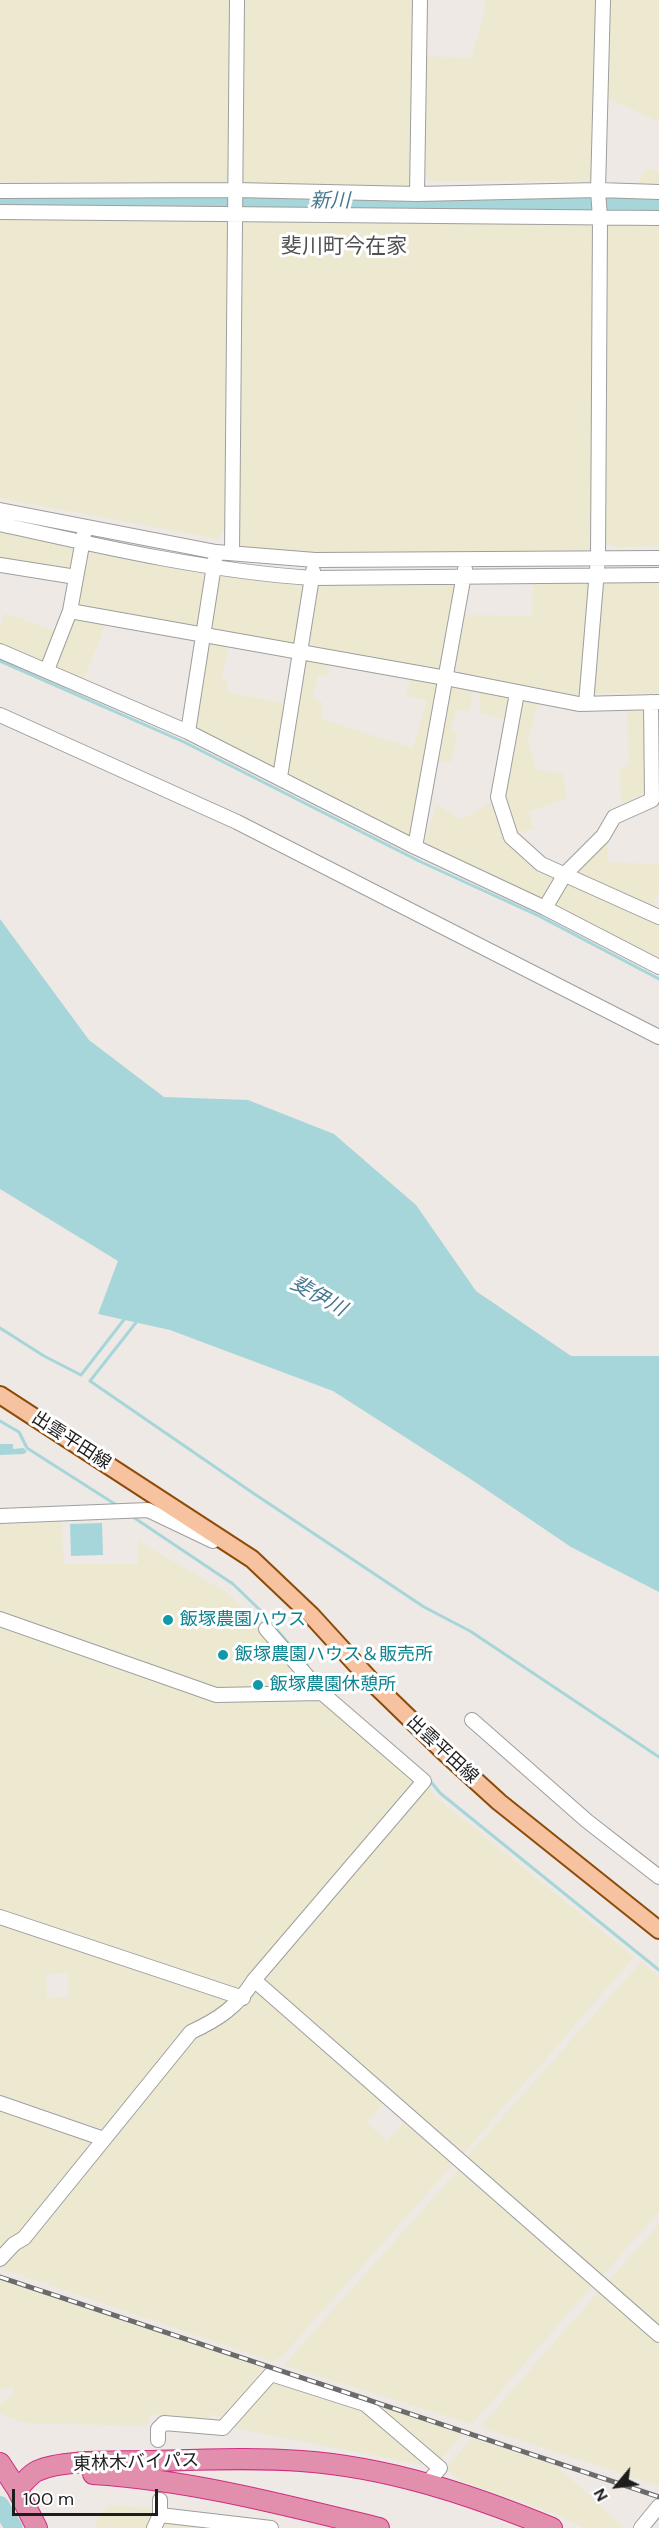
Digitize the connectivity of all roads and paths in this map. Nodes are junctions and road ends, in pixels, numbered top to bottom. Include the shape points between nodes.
1 (237, 0) edge
2 (420, 0) edge
3 (603, 0) edge
4 (235, 190) junction
5 (598, 190) junction
6 (0, 191) edge
7 (659, 192) edge
8 (417, 194) junction
9 (234, 211) junction
10 (0, 212) edge
11 (600, 214) junction
12 (659, 218) edge
13 (0, 510) edge
14 (0, 524) edge
15 (86, 526) junction
16 (83, 542) junction
17 (216, 552) junction
18 (232, 553) junction
19 (598, 558) junction
20 (659, 558) edge
21 (315, 560) junction
22 (466, 561) junction
23 (0, 565) edge
24 (214, 568) junction
25 (464, 575) junction
26 (659, 575) edge
27 (596, 576) junction
28 (76, 577) junction
29 (312, 578) junction
30 (70, 611) junction
31 (202, 635) junction
32 (0, 651) edge
33 (300, 653) junction
34 (47, 670) junction
35 (446, 678) junction
36 (517, 693) junction
37 (655, 702) edge
38 (586, 704) junction
39 (0, 715) edge
40 (188, 732) junction
41 (280, 777) junction
42 (415, 847) junction
43 (565, 874) junction
44 (545, 908) junction
45 (659, 917) edge
46 (659, 968) edge
47 (659, 1037) edge
48 (0, 1395) edge
49 (0, 1516) edge
50 (252, 1559) junction
51 (0, 1619) edge
52 (266, 1629) dead end
53 (322, 1693) junction
54 (472, 1720) dead end
55 (659, 1876) edge
56 (0, 1917) edge
57 (659, 1930) edge
58 (254, 1980) junction
59 (243, 1998) junction
60 (0, 2103) edge
61 (104, 2139) junction
62 (0, 2259) edge
63 (659, 2335) edge
64 (158, 2440) dead end
65 (0, 2463) edge
66 (427, 2483) junction
67 (17, 2489) junction
68 (160, 2500) dead end
69 (659, 2506) edge
70 (157, 2521) edge
71 (37, 2528) edge
72 (271, 2528) edge
73 (379, 2528) edge
74 (552, 2528) edge
75 (641, 2528) edge

1 - 4 street
2 - 8 street
3 - 5 street
4 - 6 street
4 - 8 street
4 - 9 street
5 - 7 street
5 - 8 street
5 - 11 street
9 - 10 street
9 - 11 street
9 - 18 street
11 - 12 street
11 - 19 street
13 - 15 street
14 - 16 street
15 - 16 street
15 - 17 street
16 - 24 street
16 - 28 street
17 - 18 street
17 - 24 street
18 - 21 street
19 - 20 street
19 - 22 street
19 - 27 street
21 - 22 street
21 - 29 street
22 - 25 street
23 - 28 street
24 - 29 street
24 - 31 street
25 - 27 street
25 - 29 street
25 - 35 street
26 - 27 street
27 - 38 street
28 - 30 street
29 - 33 street
30 - 31 street
30 - 34 street
31 - 33 street
31 - 40 street
32 - 34 street
33 - 35 street
33 - 41 street
34 - 40 street
35 - 36 street
35 - 42 street
36 - 38 street
36 - 43 street via 498,797 511,837 541,864
37 - 38 street
37 - 43 street via 652,800 614,817 603,836
39 - 47 street via 237,822
40 - 41 street
41 - 42 street
42 - 44 street
43 - 44 street
43 - 45 street
44 - 46 street
48 - 50 main road, 出雲平田線
49 - 50 street via 148,1510
50 - 57 main road, 出雲平田線 via 466,1773
51 - 53 street via 216,1695
52 - 53 street
53 - 58 street via 424,1781
54 - 55 street via 587,1821
56 - 59 street
58 - 59 street
58 - 63 street
59 - 61 street via 219,2019 191,2032
60 - 61 street
61 - 62 street via 24,2238
64 - 66 street via 158,2429 164,2423 223,2428 271,2374 365,2404 440,2468
65 - 67 highway
66 - 67 highway, 東林木バイパス via 302,2461 187,2460 61,2466 36,2471
66 - 74 highway, 東林木バイパス
67 - 71 highway
67 - 73 highway, 東林木バイパス via 66,2474 119,2476 223,2493
68 - 70 street
69 - 75 street
70 - 72 street

